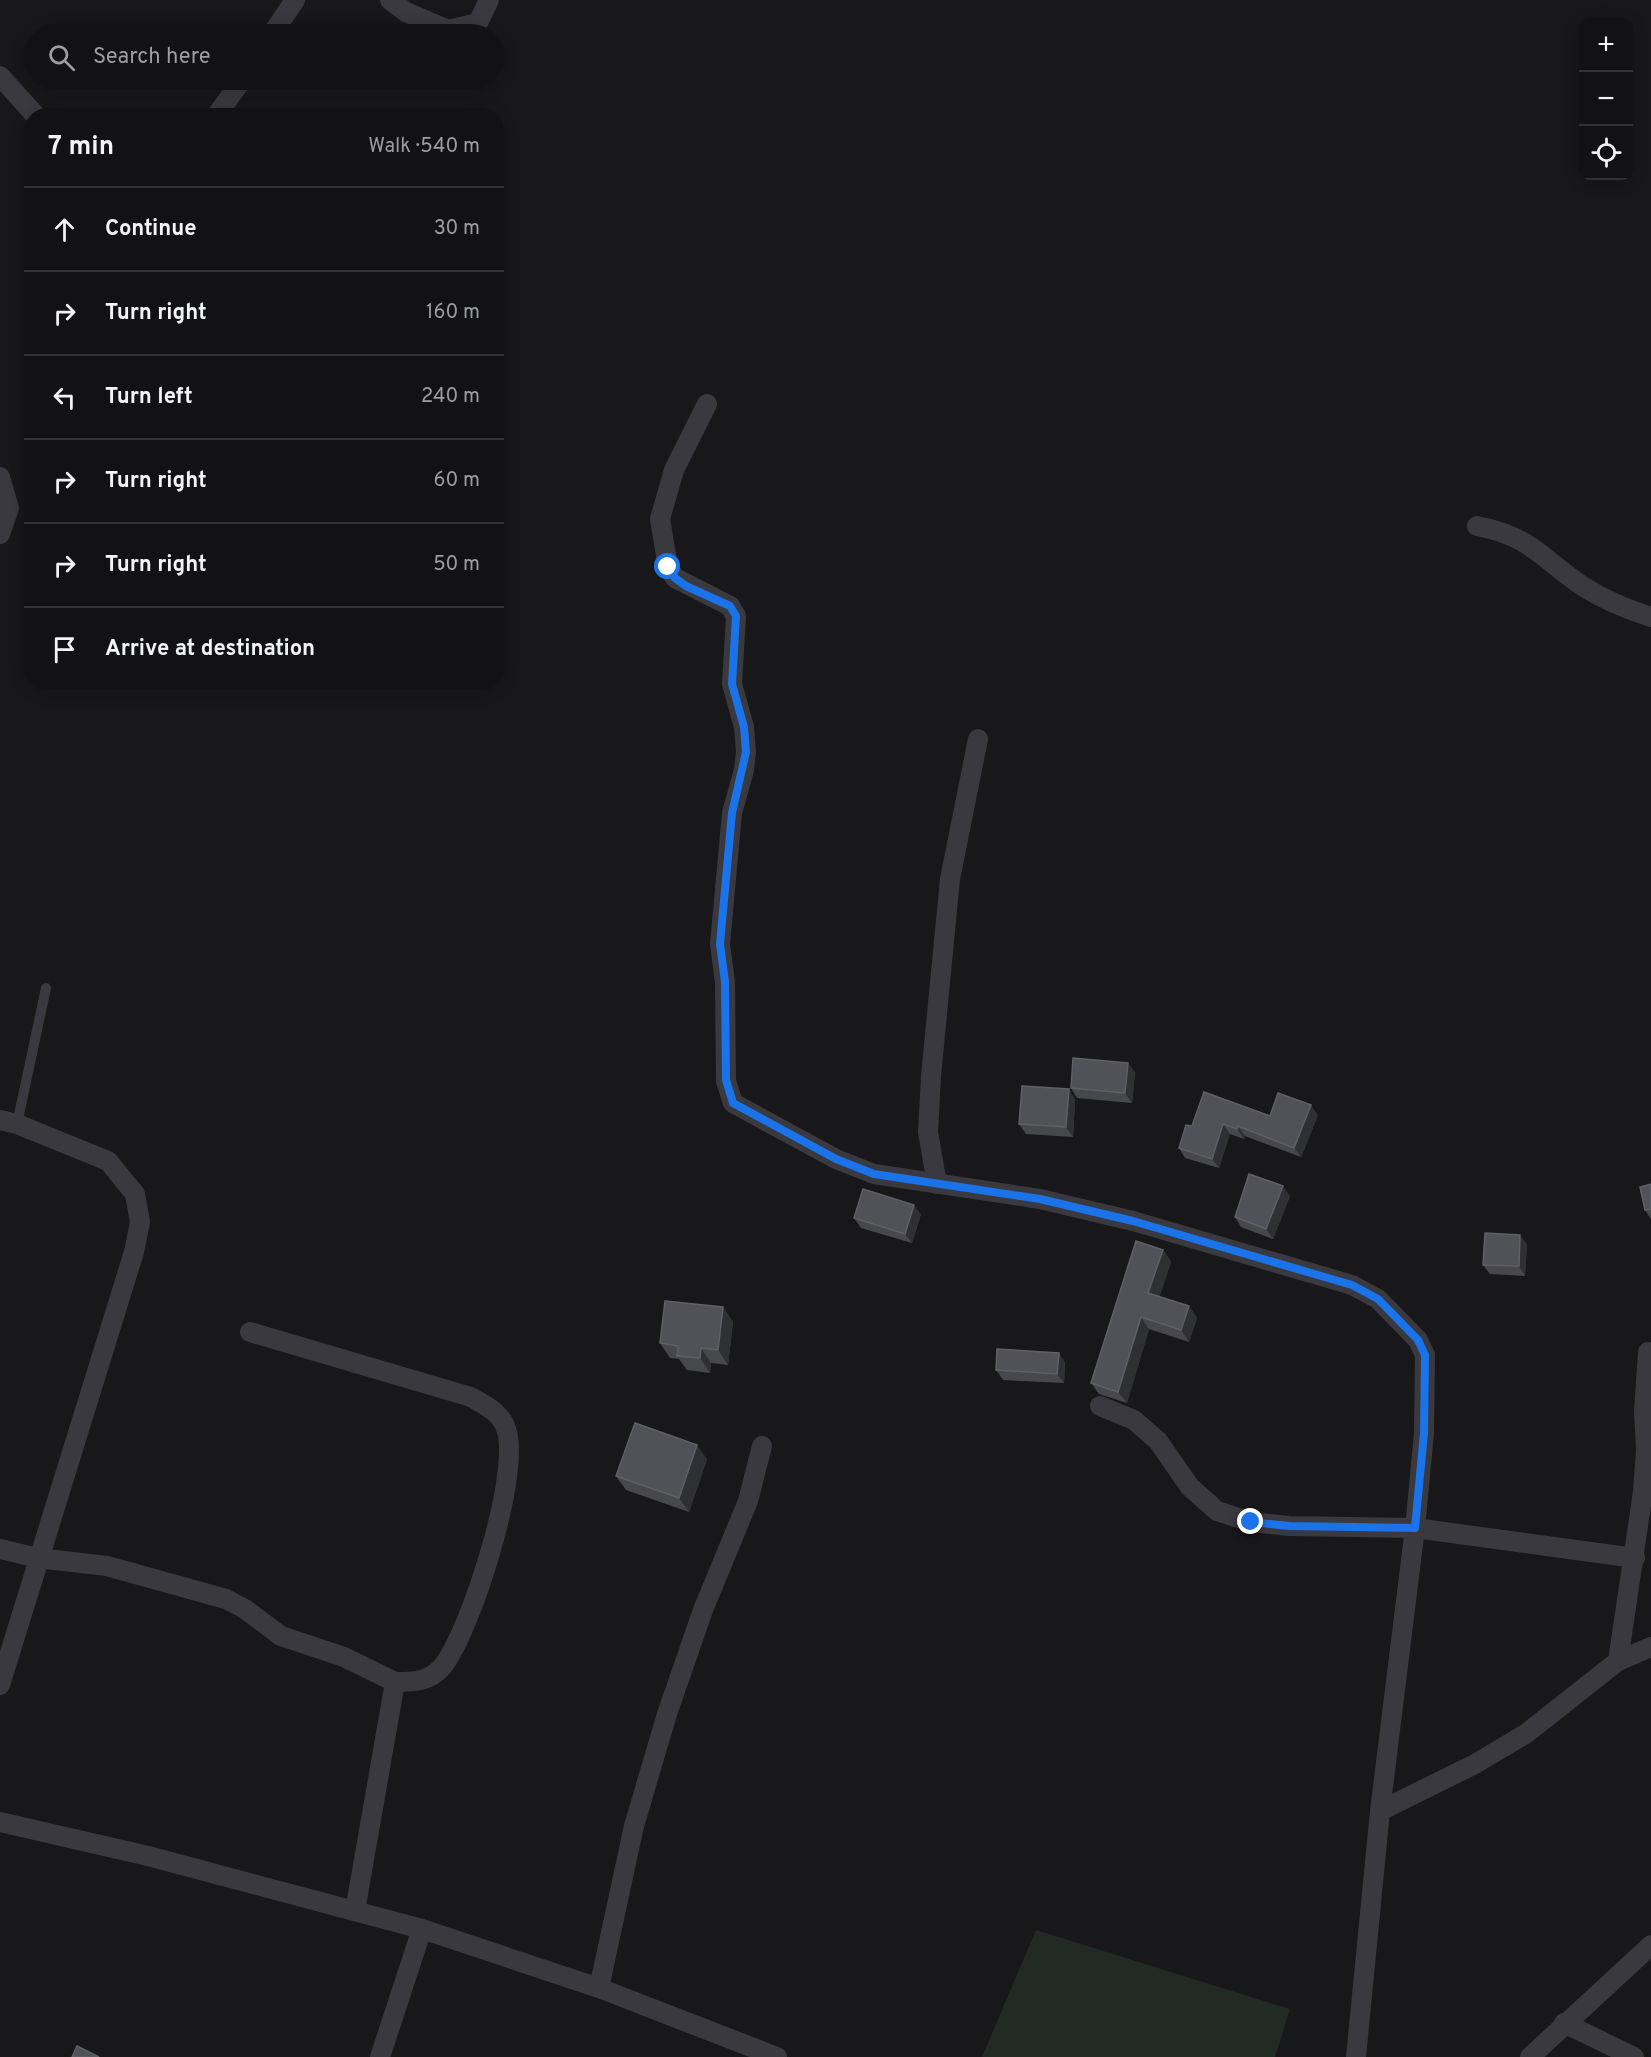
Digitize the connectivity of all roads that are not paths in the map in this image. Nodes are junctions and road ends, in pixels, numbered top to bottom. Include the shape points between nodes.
1 (295, 0) edge
2 (390, 0) edge
3 (489, 0) edge
4 (279, 24) edge
5 (434, 24) edge
6 (474, 24) edge
7 (0, 76) edge
8 (235, 90) edge
9 (29, 108) edge
10 (222, 108) edge
11 (707, 404) dead end
12 (0, 477) edge
13 (1477, 526) dead end
14 (0, 534) edge
15 (1651, 617) edge
16 (978, 740) dead end
17 (46, 988) dead end
18 (8, 1122) edge
19 (936, 1184) junction
20 (250, 1332) dead end
21 (1648, 1352) dead end
22 (1100, 1406) dead end
23 (762, 1446) dead end
24 (1415, 1528) junction
25 (0, 1550) edge
26 (38, 1557) junction
27 (1635, 1558) junction
28 (1651, 1647) edge
29 (1618, 1661) junction
30 (395, 1682) junction
31 (0, 1685) edge
32 (1380, 1811) junction
33 (0, 1822) edge
34 (355, 1911) junction
35 (422, 1929) junction
36 (1651, 1945) edge
37 (599, 1988) junction
38 (1564, 2024) junction
39 (769, 2056) edge
40 (380, 2057) edge
41 (1356, 2057) edge
42 (1530, 2057) edge
43 (1634, 2057) edge

1 - 4 street
2 - 5 street
3 - 6 street via 478,23
7 - 9 street
8 - 10 street
11 - 19 street via 674,470 660,519 668,567 675,578 730,606 736,616 732,684 744,727 746,752 732,813 720,944 725,982 726,1080 733,1103 836,1159 874,1174
12 - 14 street via 9,508
13 - 15 street via 1501,530 1525,541 1585,588
16 - 19 street via 950,879 932,1064 928,1132
17 - 18 lane
18 - 26 street via 108,1161 135,1194 140,1222 135,1252
19 - 24 street via 1040,1199 1133,1221 1352,1285 1378,1299 1418,1340 1425,1355 1424,1433
20 - 30 street via 471,1397 493,1409 506,1426 510,1451 496,1532 459,1636 442,1666 430,1678
21 - 27 street via 1644,1481
22 - 24 street via 1134,1420 1158,1441 1190,1487 1217,1511 1251,1522 1289,1526
23 - 37 street via 748,1501 703,1610 667,1714 634,1826
24 - 27 street
24 - 32 street
25 - 26 street
26 - 30 street via 107,1566 226,1599 281,1636 344,1657
26 - 31 street
27 - 29 street
28 - 29 street
29 - 32 street via 1527,1732 1475,1764
30 - 34 street
32 - 41 street
33 - 34 street
34 - 35 street
35 - 37 street
35 - 40 street
36 - 38 street
37 - 39 street
38 - 42 street
38 - 43 street

